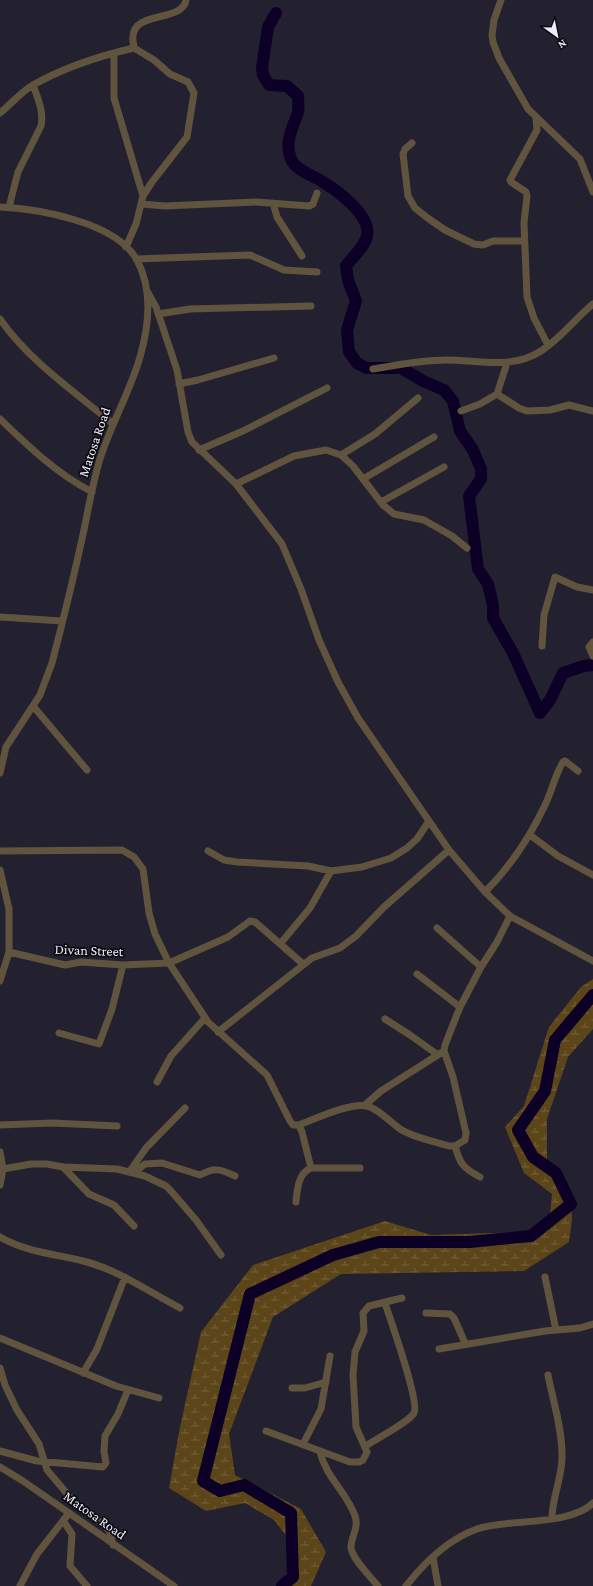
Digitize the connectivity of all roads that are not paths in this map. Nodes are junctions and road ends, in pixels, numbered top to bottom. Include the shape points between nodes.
1 (186, 0) edge
2 (501, 0) edge
3 (134, 48) junction
4 (114, 53) junction
5 (33, 85) junction
6 (0, 113) edge
7 (536, 118) junction
8 (412, 143) dead end
9 (593, 192) edge
10 (317, 193) dead end
11 (143, 196) junction
12 (273, 203) junction
13 (142, 204) junction
14 (0, 207) edge
15 (9, 207) junction
16 (524, 241) junction
17 (126, 247) junction
18 (302, 256) dead end
19 (136, 259) junction
20 (317, 272) dead end
21 (147, 291) junction
22 (593, 304) edge
23 (311, 306) dead end
24 (158, 314) junction
25 (0, 319) edge
26 (548, 345) junction
27 (274, 358) dead end
28 (507, 363) junction
29 (374, 370) dead end
30 (179, 384) junction
31 (327, 388) dead end
32 (497, 394) junction
33 (418, 398) dead end
34 (461, 411) dead end
35 (593, 411) edge
36 (0, 419) edge
37 (113, 424) junction
38 (434, 437) dead end
39 (199, 450) junction
40 (341, 456) junction
41 (444, 468) dead end
42 (363, 479) junction
43 (236, 484) junction
44 (92, 492) junction
45 (381, 502) junction
46 (467, 548) dead end
47 (593, 590) edge
48 (0, 617) edge
49 (62, 621) junction
50 (593, 642) edge
51 (542, 646) dead end
52 (593, 656) edge
53 (33, 706) junction
54 (3, 746) edge
55 (87, 770) dead end
56 (578, 771) dead end
57 (0, 772) edge
58 (429, 821) junction
59 (530, 835) junction
60 (449, 850) junction
61 (0, 851) edge
62 (208, 851) dead end
63 (0, 870) edge
64 (331, 871) junction
65 (593, 875) edge
66 (485, 892) junction
67 (510, 916) junction
68 (437, 928) dead end
69 (280, 944) junction
70 (9, 952) junction
71 (593, 961) edge
72 (169, 963) junction
73 (303, 964) junction
74 (123, 965) junction
75 (481, 967) junction
76 (417, 974) dead end
77 (0, 981) edge
78 (460, 1007) junction
79 (205, 1018) junction
80 (385, 1019) dead end
81 (218, 1032) junction
82 (59, 1033) dead end
83 (441, 1053) junction
84 (157, 1082) dead end
85 (365, 1105) junction
86 (185, 1108) dead end
87 (0, 1125) edge
88 (299, 1125) junction
89 (117, 1126) dead end
90 (455, 1146) junction
91 (0, 1152) edge
92 (64, 1167) junction
93 (311, 1168) junction
94 (360, 1168) dead end
95 (2, 1169) junction
96 (132, 1171) junction
97 (235, 1176) dead end
98 (480, 1177) dead end
99 (0, 1185) edge
100 (296, 1202) dead end
101 (134, 1226) dead end
102 (0, 1237) edge
103 (221, 1255) dead end
104 (125, 1277) junction
105 (545, 1277) dead end
106 (402, 1298) dead end
107 (384, 1303) junction
108 (180, 1308) dead end
109 (426, 1313) dead end
110 (593, 1324) edge
111 (556, 1330) junction
112 (0, 1338) edge
113 (465, 1343) junction
114 (439, 1349) dead end
115 (330, 1356) dead end
116 (0, 1368) edge
117 (83, 1372) junction
118 (548, 1375) dead end
119 (326, 1382) junction
120 (292, 1388) dead end
121 (128, 1390) junction
122 (158, 1398) dead end
123 (266, 1431) dead end
124 (303, 1444) junction
125 (366, 1446) junction
126 (0, 1451) edge
127 (320, 1452) junction
128 (44, 1462) junction
129 (0, 1467) edge
130 (593, 1503) edge
131 (69, 1513) junction
132 (552, 1518) junction
133 (64, 1522) junction
134 (113, 1545) junction
135 (433, 1557) junction
136 (20, 1586) edge
137 (87, 1586) edge
138 (174, 1586) edge
139 (378, 1586) edge
140 (406, 1586) edge
141 (438, 1586) edge

1 - 3 street via 182,8 174,13 150,19 137,27 132,35
2 - 7 street via 494,20 493,42 516,89
3 - 4 street
3 - 11 street via 170,74 188,82 194,93 187,137
4 - 5 street via 90,59
4 - 11 street via 114,98
5 - 6 street
5 - 15 street via 43,118 18,172
7 - 9 street via 580,159
7 - 16 street via 534,136 510,180 526,192 527,196
8 - 16 street via 403,154 408,196 415,208 445,230 474,244
10 - 12 street via 313,204 309,206
11 - 13 street
12 - 13 street via 165,206
12 - 18 street via 277,217
13 - 17 street
14 - 15 street, Matosa Road
15 - 17 street, Matosa Road via 39,210 81,222 114,237
16 - 26 street via 529,304
17 - 19 street, Matosa Road
19 - 20 street via 250,255 284,270
19 - 21 street, Matosa Road
21 - 24 street
21 - 37 street, Matosa Road via 146,329 140,358
22 - 26 street via 567,331
23 - 24 street via 190,309
24 - 30 street via 177,370
25 - 37 street via 33,357
26 - 28 street via 534,354
27 - 30 street
28 - 29 street via 446,360 404,363
28 - 32 street
30 - 39 street via 188,432
31 - 39 street via 243,431
32 - 34 street
32 - 35 street via 527,410 550,410 569,405
33 - 40 street via 375,434
36 - 44 street via 48,464
37 - 44 street, Matosa Road via 100,459
38 - 42 street
39 - 43 street
40 - 42 street
40 - 43 street via 326,450 294,456
41 - 45 street
42 - 45 street
43 - 58 street via 282,544 319,640 349,702
44 - 49 street, Matosa Road
45 - 46 street via 394,514 424,520
47 - 51 street via 577,587 555,577 544,614
48 - 49 street
49 - 53 street, Matosa Road via 52,662 40,695
50 - 52 street via 589,647
53 - 54 street, Matosa Road
53 - 55 street
54 - 57 street, Matosa Road
56 - 59 street via 565,761 562,762 546,805
58 - 60 street
58 - 64 street via 417,839 391,858 362,867
59 - 65 street via 558,856
59 - 66 street
60 - 66 street
60 - 73 street via 384,907 356,936 340,948
61 - 72 street via 122,850 130,853 143,869 149,913 155,934
62 - 64 street via 224,860 308,866
63 - 70 street via 9,909
64 - 69 street via 310,908
66 - 67 street
67 - 71 street
67 - 75 street
68 - 75 street
69 - 72 street via 255,922 250,921 228,938
69 - 73 street
70 - 74 street, Divan Street via 65,965 81,962
70 - 77 street
72 - 74 street, Divan Street
72 - 79 street
73 - 81 street
74 - 82 street via 112,1009 99,1044
75 - 78 street
76 - 78 street
78 - 83 street
79 - 81 street
79 - 84 street via 171,1056
80 - 83 street
81 - 88 street via 267,1075 290,1121
83 - 85 street via 381,1091
83 - 90 street via 453,1077 466,1133 465,1140
85 - 88 street via 340,1109
85 - 90 street via 414,1136
86 - 96 street via 146,1148
87 - 89 street via 52,1123
88 - 93 street
90 - 98 street via 460,1164
91 - 95 street
92 - 95 street via 31,1164
92 - 96 street
92 - 101 street via 89,1194 114,1205
93 - 94 street
93 - 100 street via 307,1169 300,1181
95 - 99 street
96 - 97 street via 145,1164 162,1163 200,1175 209,1170 220,1169
96 - 103 street via 171,1190
102 - 104 street via 24,1248 88,1262
104 - 108 street
104 - 117 street via 97,1349
105 - 111 street
106 - 107 street
107 - 125 street via 369,1306 363,1313 364,1331 354,1352 356,1427
107 - 125 street via 395,1332 415,1404 414,1412
109 - 113 street via 450,1314
110 - 111 street
111 - 113 street
112 - 117 street
113 - 114 street
115 - 119 street
116 - 128 street via 4,1385 39,1444
117 - 121 street
118 - 132 street via 560,1427 563,1455
119 - 120 street via 305,1388
119 - 124 street via 320,1409
121 - 122 street
121 - 128 street via 105,1436 106,1463 103,1467
123 - 124 street
124 - 127 street
125 - 127 street via 366,1457 359,1462
126 - 128 street
127 - 139 street via 325,1466 356,1517 351,1546 353,1553
128 - 134 street via 47,1470 75,1502 110,1532
129 - 131 street, Matosa Road
130 - 132 street via 584,1510
131 - 133 street
131 - 134 street, Matosa Road
132 - 135 street via 478,1529
133 - 136 street via 37,1554
133 - 137 street via 72,1534 70,1566
134 - 138 street, Matosa Road
135 - 140 street
135 - 141 street

